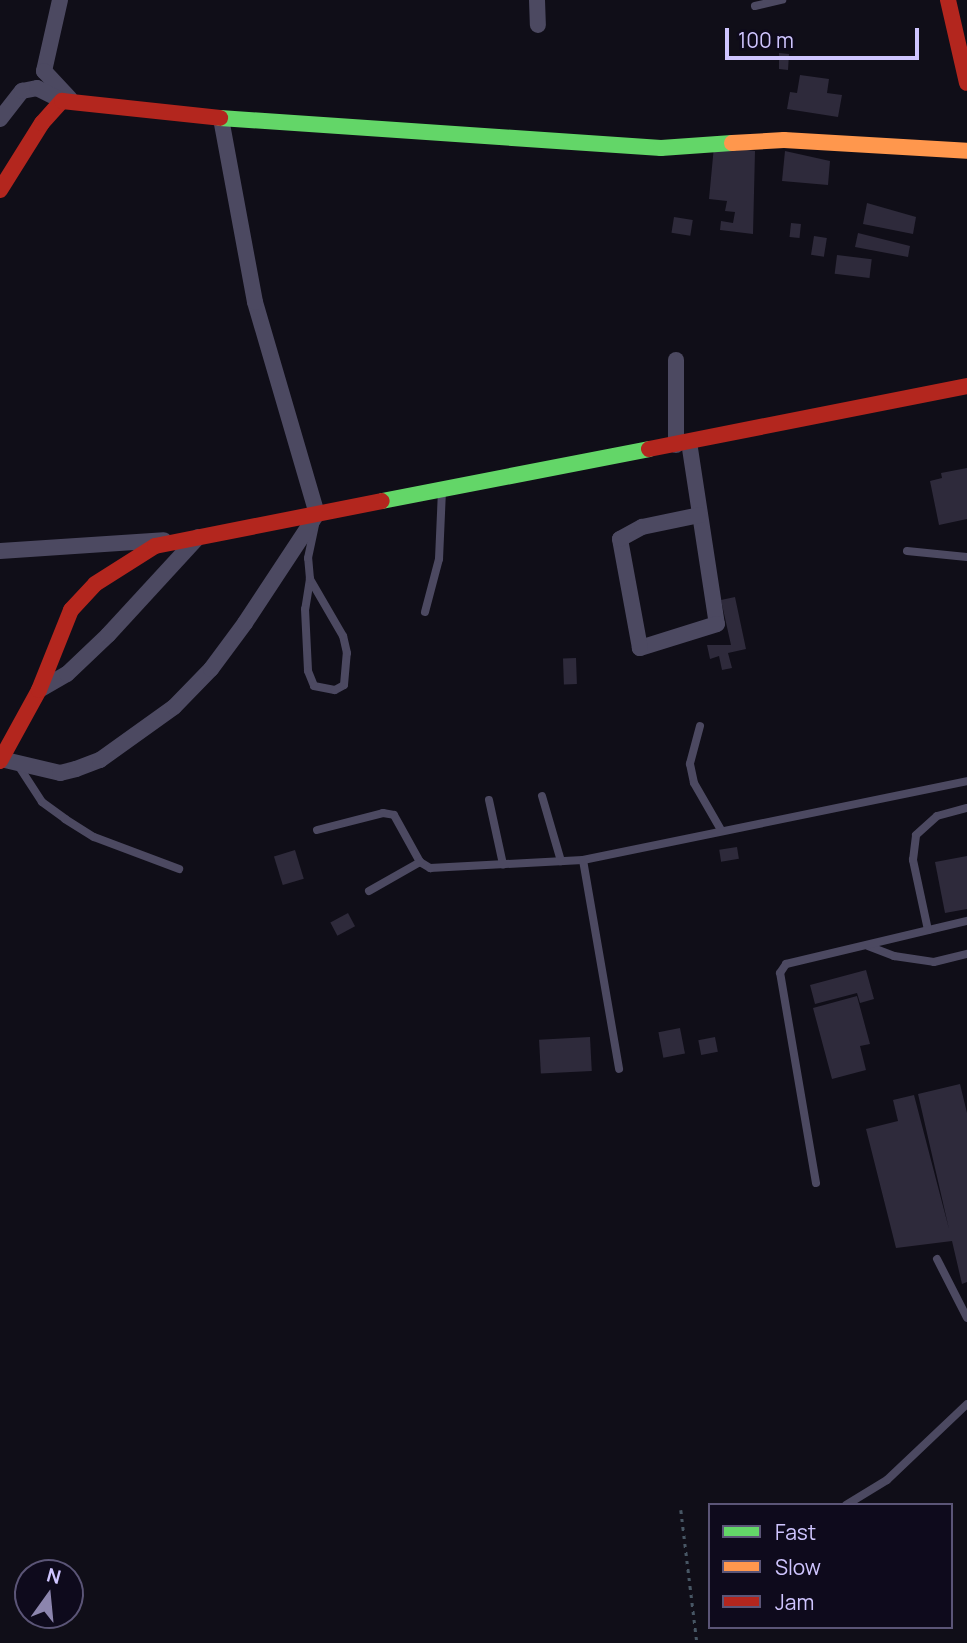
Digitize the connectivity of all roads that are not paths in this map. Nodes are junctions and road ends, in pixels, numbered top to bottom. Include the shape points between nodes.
1 (60, 0) edge
2 (537, 0) edge
3 (782, 0) edge
4 (948, 0) edge
5 (755, 6) dead end
6 (538, 25) dead end
7 (967, 83) edge
8 (66, 100) junction
9 (221, 118) junction
10 (0, 119) edge
11 (967, 151) edge
12 (0, 190) edge
13 (676, 360) dead end
14 (967, 386) edge
15 (932, 395) junction
16 (967, 397) edge
17 (683, 444) junction
18 (442, 490) junction
19 (317, 514) junction
20 (700, 515) junction
21 (198, 537) junction
22 (0, 551) edge
23 (907, 551) dead end
24 (967, 556) edge
25 (310, 579) junction
26 (425, 612) dead end
27 (39, 690) junction
28 (700, 726) dead end
29 (1, 760) edge
30 (18, 765) junction
31 (967, 781) edge
32 (542, 796) dead end
33 (489, 800) dead end
34 (967, 808) edge
35 (317, 830) dead end
36 (721, 830) junction
37 (583, 860) junction
38 (561, 861) junction
39 (420, 862) junction
40 (503, 864) junction
41 (178, 869) dead end
42 (369, 891) dead end
43 (967, 921) edge
44 (928, 930) junction
45 (867, 945) junction
46 (967, 954) edge
47 (619, 1069) dead end
48 (816, 1183) dead end
49 (937, 1259) dead end
50 (967, 1318) edge
51 (967, 1404) edge
52 (849, 1503) edge

1 - 8 street via 44,71
2 - 6 street
3 - 5 lane
4 - 7 street
8 - 9 street
8 - 10 street via 37,88 22,91
8 - 12 street via 42,124
9 - 11 street via 661,148 784,140
9 - 19 street via 255,302
13 - 17 street
14 - 15 street
15 - 16 street
15 - 17 street
17 - 18 street
17 - 20 street
18 - 19 street
18 - 26 lane via 439,559
19 - 21 street
19 - 25 lane via 308,558
19 - 30 street via 211,669 174,707 100,760 76,769 60,773
20 - 20 street via 717,624 640,648 620,539 642,527
21 - 22 street
21 - 27 street via 100,643 67,674
21 - 27 street via 156,546 95,584 65,620
23 - 24 lane
25 - 25 lane via 345,645 347,672 344,685 335,690 314,685 308,671 305,610
27 - 29 street
28 - 36 lane via 690,764 694,783
29 - 30 street
30 - 41 lane via 42,802 65,819 94,837
31 - 36 lane
32 - 38 lane
33 - 40 lane
34 - 44 lane via 937,816 916,835 913,860
35 - 39 lane via 383,813 394,815
36 - 37 lane
37 - 38 lane
37 - 47 lane
38 - 40 lane
39 - 40 lane via 430,868
39 - 42 lane
43 - 44 lane
44 - 45 lane
45 - 46 lane via 894,956 934,962
45 - 48 lane via 786,964 780,973
49 - 50 lane
51 - 52 lane via 887,1480

